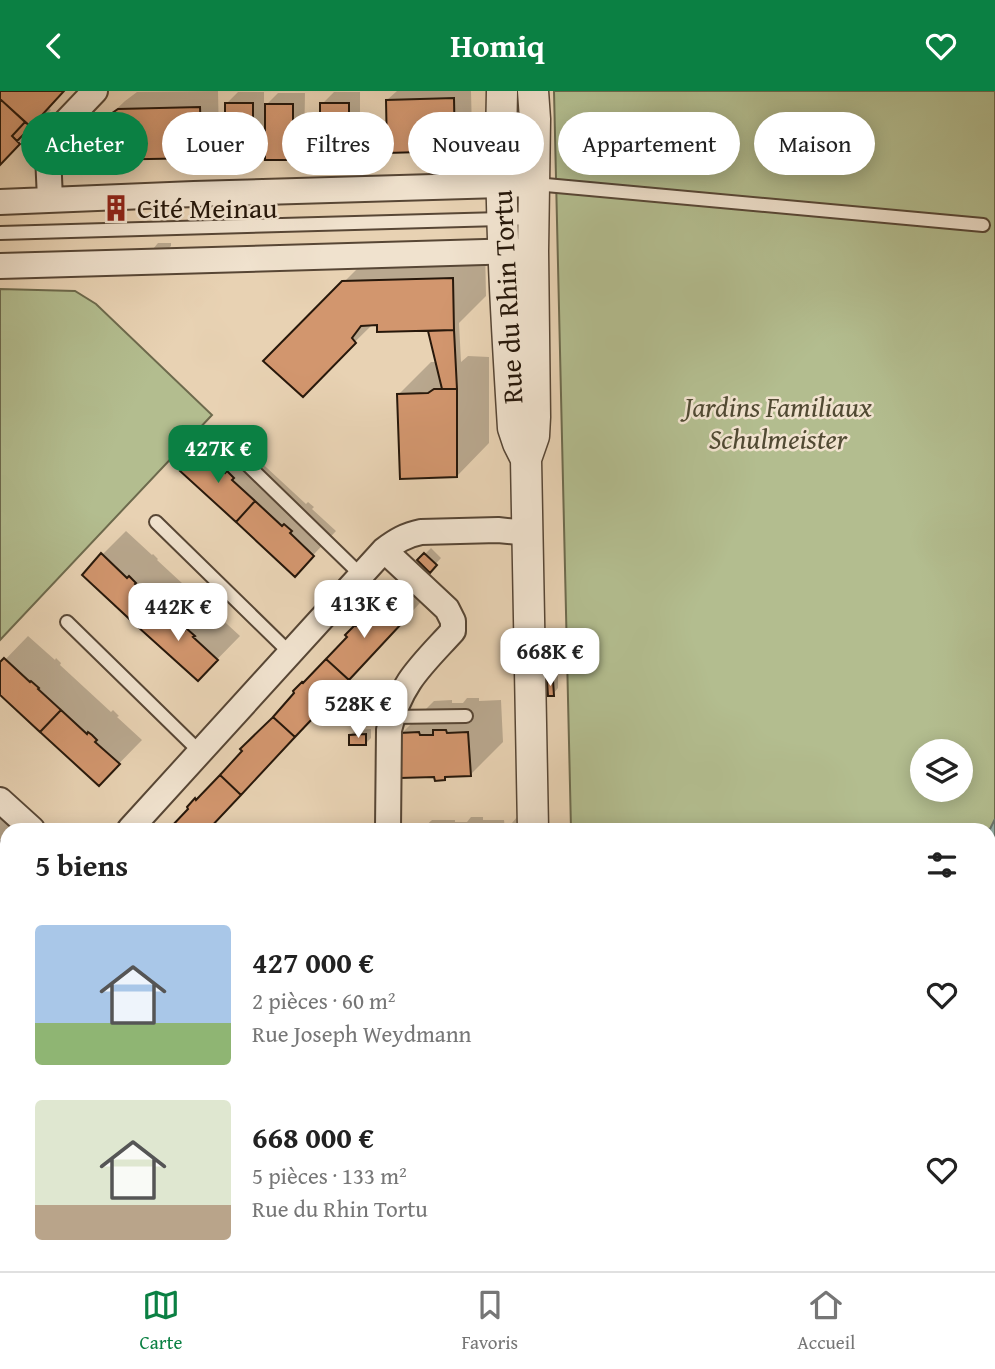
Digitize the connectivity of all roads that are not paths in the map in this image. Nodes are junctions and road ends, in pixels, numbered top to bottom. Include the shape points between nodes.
1 (95, 91) edge
2 (502, 91) edge
3 (533, 91) edge
4 (502, 184) junction
5 (535, 184) junction
6 (50, 199) junction
7 (0, 202) edge
8 (533, 218) junction
9 (504, 219) junction
10 (983, 225) dead end
11 (0, 233) edge
12 (519, 251) junction
13 (0, 265) edge
14 (222, 440) dead end
15 (156, 523) dead end
16 (528, 533) junction
17 (384, 551) junction
18 (362, 576) junction
19 (67, 622) dead end
20 (290, 653) junction
21 (466, 716) dead end
22 (392, 717) junction
23 (200, 752) junction
24 (0, 800) edge
25 (25, 823) edge
26 (136, 823) edge
27 (388, 823) edge
28 (533, 823) edge

1 - 6 street via 55,134 48,155
2 - 4 street, Rue du Rhin Tortu
3 - 5 street, Rue du Rhin Tortu
4 - 5 street
4 - 6 street
4 - 9 street, Rue du Rhin Tortu
5 - 8 street, Rue du Rhin Tortu
5 - 10 lane
6 - 7 street
8 - 9 lane
8 - 12 street, Rue du Rhin Tortu
9 - 11 lane
9 - 12 street, Rue du Rhin Tortu
12 - 13 street
12 - 16 street, Rue du Rhin Tortu via 513,428 526,459
14 - 18 lane
15 - 20 lane
16 - 17 street via 421,532
16 - 28 street, Rue du Rhin Tortu
17 - 18 street
17 - 22 street via 453,621 453,631 405,686
18 - 20 street
19 - 23 lane
20 - 23 street
21 - 22 lane
22 - 27 street
23 - 26 street
24 - 25 street

